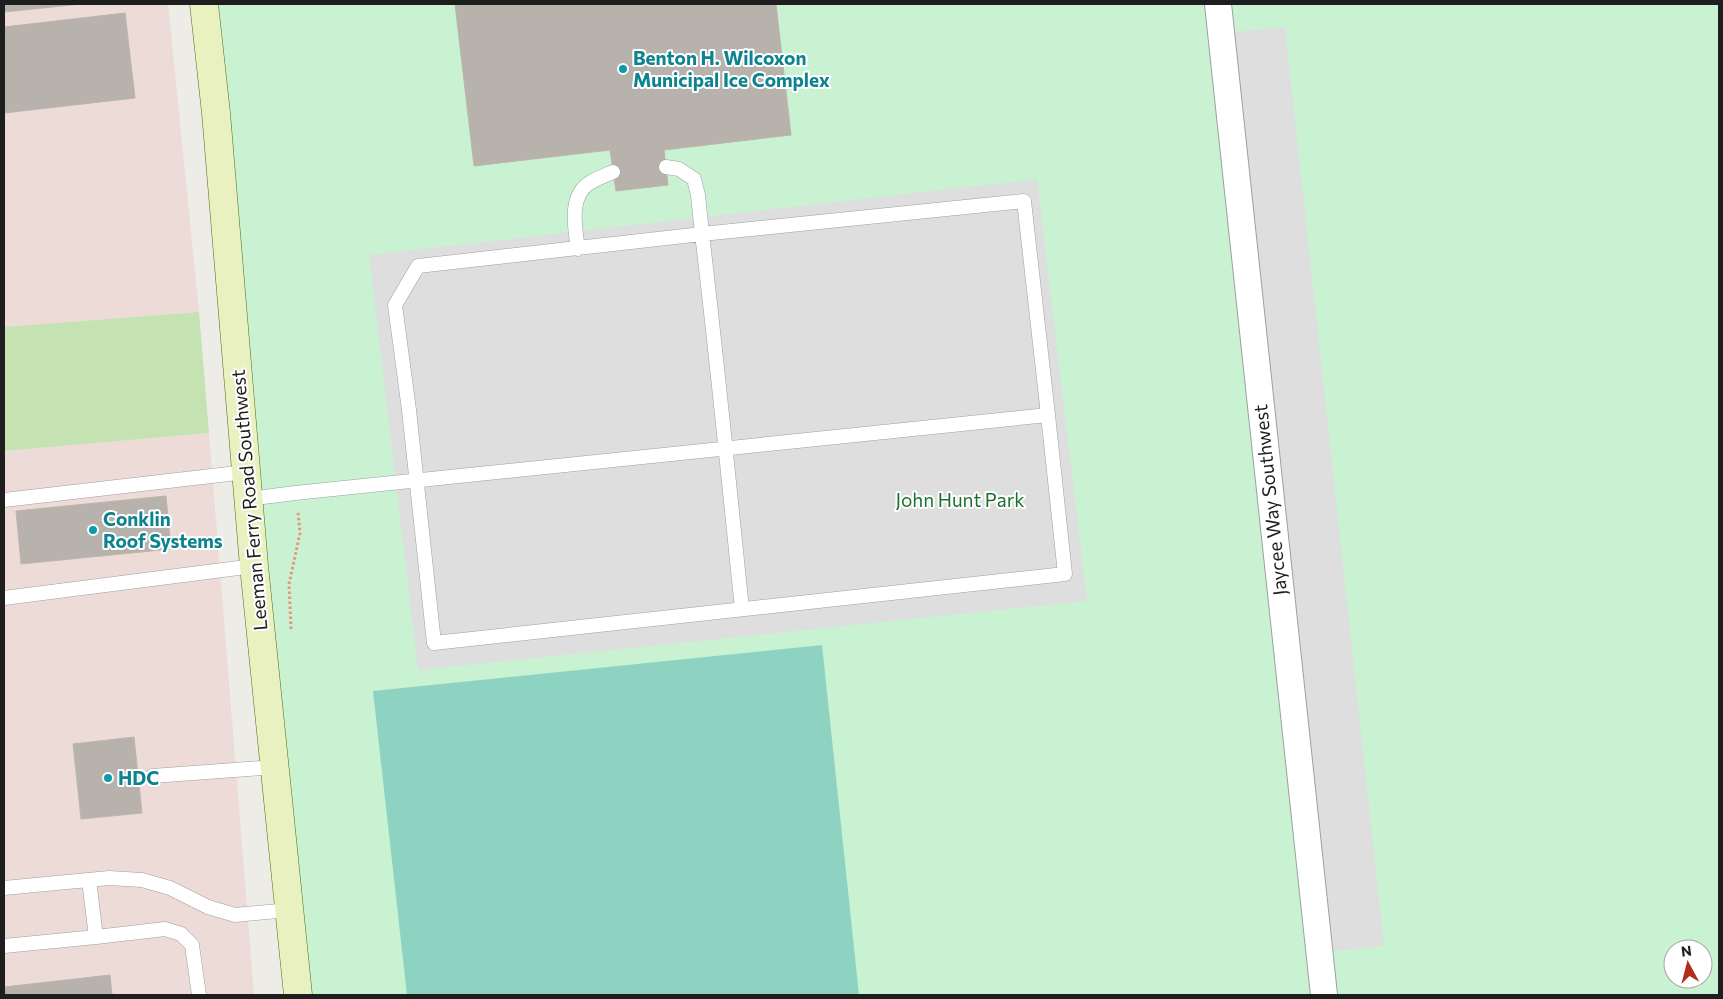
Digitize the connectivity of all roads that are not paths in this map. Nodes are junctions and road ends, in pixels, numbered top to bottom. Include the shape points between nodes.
1 (204, 4) edge
2 (1218, 4) edge
3 (666, 167) dead end
4 (613, 172) dead end
5 (702, 234) junction
6 (578, 249) junction
7 (1048, 415) junction
8 (725, 449) junction
9 (246, 472) junction
10 (417, 481) junction
11 (248, 499) junction
12 (4, 500) edge
13 (254, 566) junction
14 (4, 598) edge
15 (742, 609) junction
16 (275, 767) junction
17 (152, 776) dead end
18 (88, 880) junction
19 (4, 888) edge
20 (289, 910) junction
21 (96, 937) junction
22 (4, 946) edge
23 (199, 995) edge
24 (298, 995) edge
25 (1324, 995) edge

1 - 9 street, Leeman Ferry Road Southwest
2 - 25 street, Jaycee Way Southwest
3 - 5 lane via 679,169 694,179
4 - 6 lane via 589,182 578,196 574,215
5 - 6 lane
5 - 7 lane via 1024,201
5 - 8 lane
6 - 10 lane via 418,266 395,305
7 - 8 lane
7 - 15 lane via 1065,574
8 - 10 lane
8 - 15 lane
9 - 11 street, Leeman Ferry Road Southwest
9 - 12 lane
10 - 11 lane
10 - 15 lane via 434,643
11 - 13 street, Leeman Ferry Road Southwest
13 - 14 lane
13 - 16 street, Leeman Ferry Road Southwest
16 - 17 lane
16 - 20 street, Leeman Ferry Road Southwest
18 - 19 lane
18 - 20 lane via 142,880 235,915
18 - 21 lane
20 - 24 street, Leeman Ferry Road Southwest
21 - 22 lane
21 - 23 lane via 165,929 181,934 192,945

